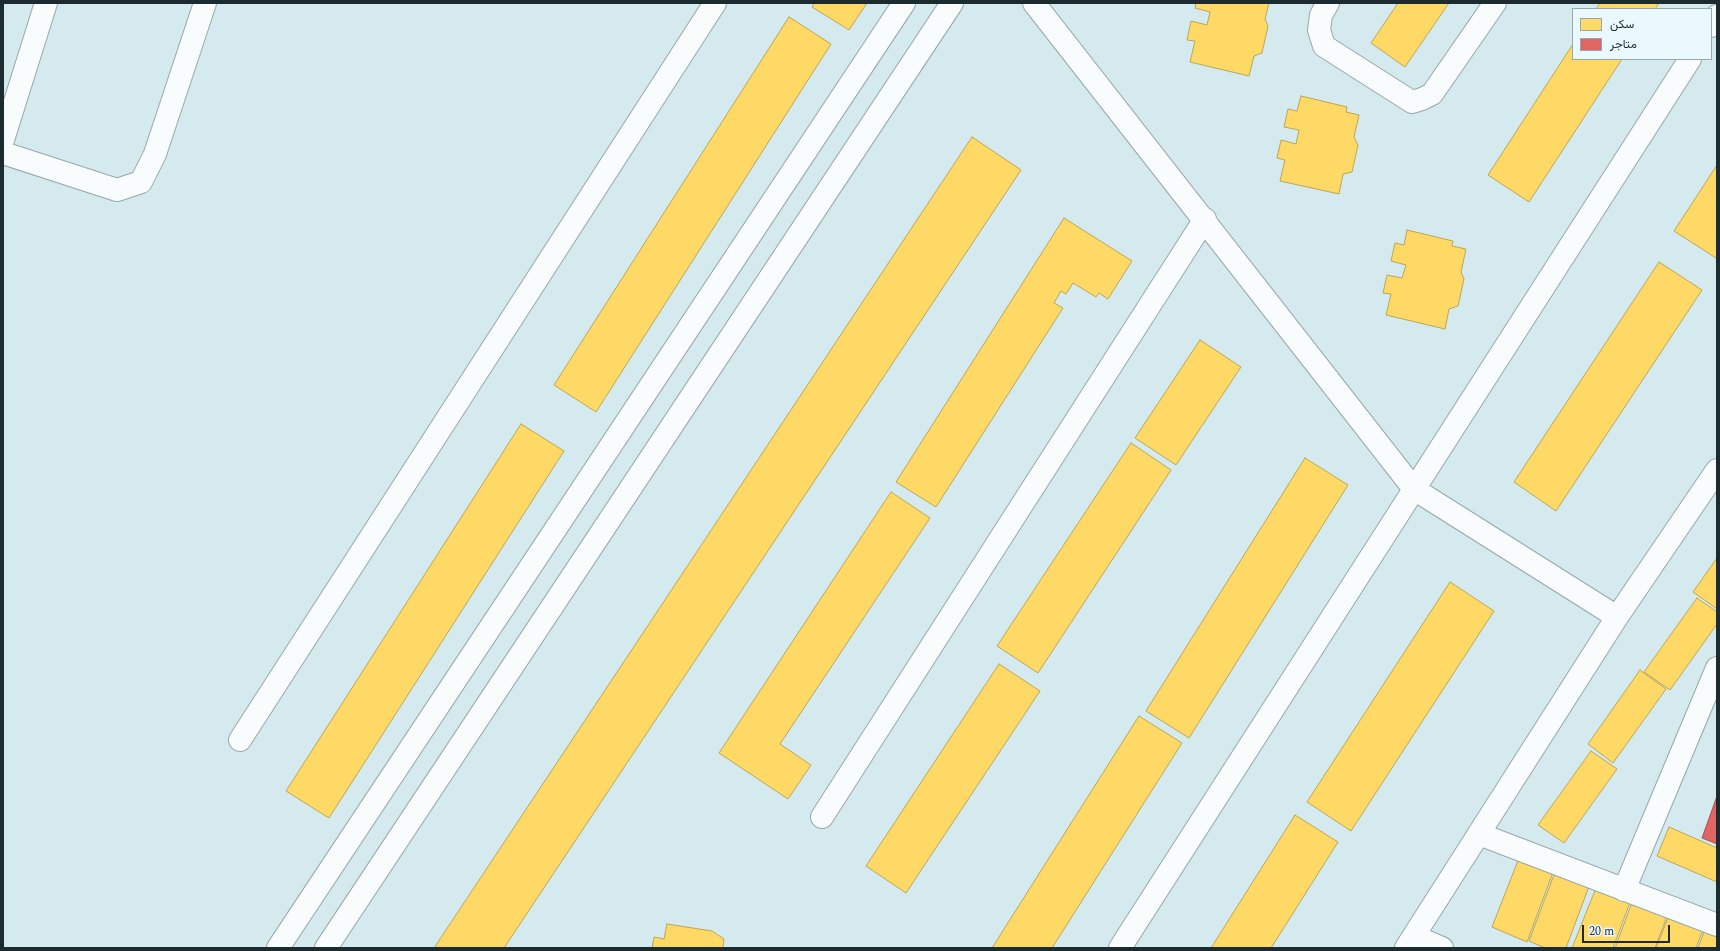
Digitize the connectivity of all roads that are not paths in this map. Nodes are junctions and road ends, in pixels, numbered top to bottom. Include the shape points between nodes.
1 (46, 3) edge
2 (205, 3) edge
3 (715, 3) edge
4 (904, 3) edge
5 (952, 3) edge
6 (1034, 3) edge
7 (1328, 3) edge
8 (1495, 3) edge
9 (1689, 60) edge
10 (3, 140) edge
11 (3, 153) edge
12 (1204, 219) junction
13 (1717, 470) edge
14 (1414, 489) junction
15 (1617, 617) junction
16 (1717, 668) edge
17 (240, 740) dead end
18 (822, 817) dead end
19 (1479, 834) junction
20 (1624, 890) junction
21 (1717, 925) edge
22 (1410, 942) edge
23 (278, 948) edge
24 (326, 948) edge
25 (1120, 948) edge
26 (1442, 948) edge

1 - 10 street
2 - 11 street via 155,154 141,182 117,190
3 - 17 street
4 - 23 street
5 - 24 street
6 - 12 street
7 - 8 street via 1321,15 1319,30 1324,46 1412,102 1432,94
9 - 14 street
12 - 14 street
12 - 18 street
13 - 15 street
14 - 15 street
14 - 25 street
15 - 19 street
16 - 20 street
19 - 20 street
19 - 22 street
20 - 21 street
22 - 26 street

